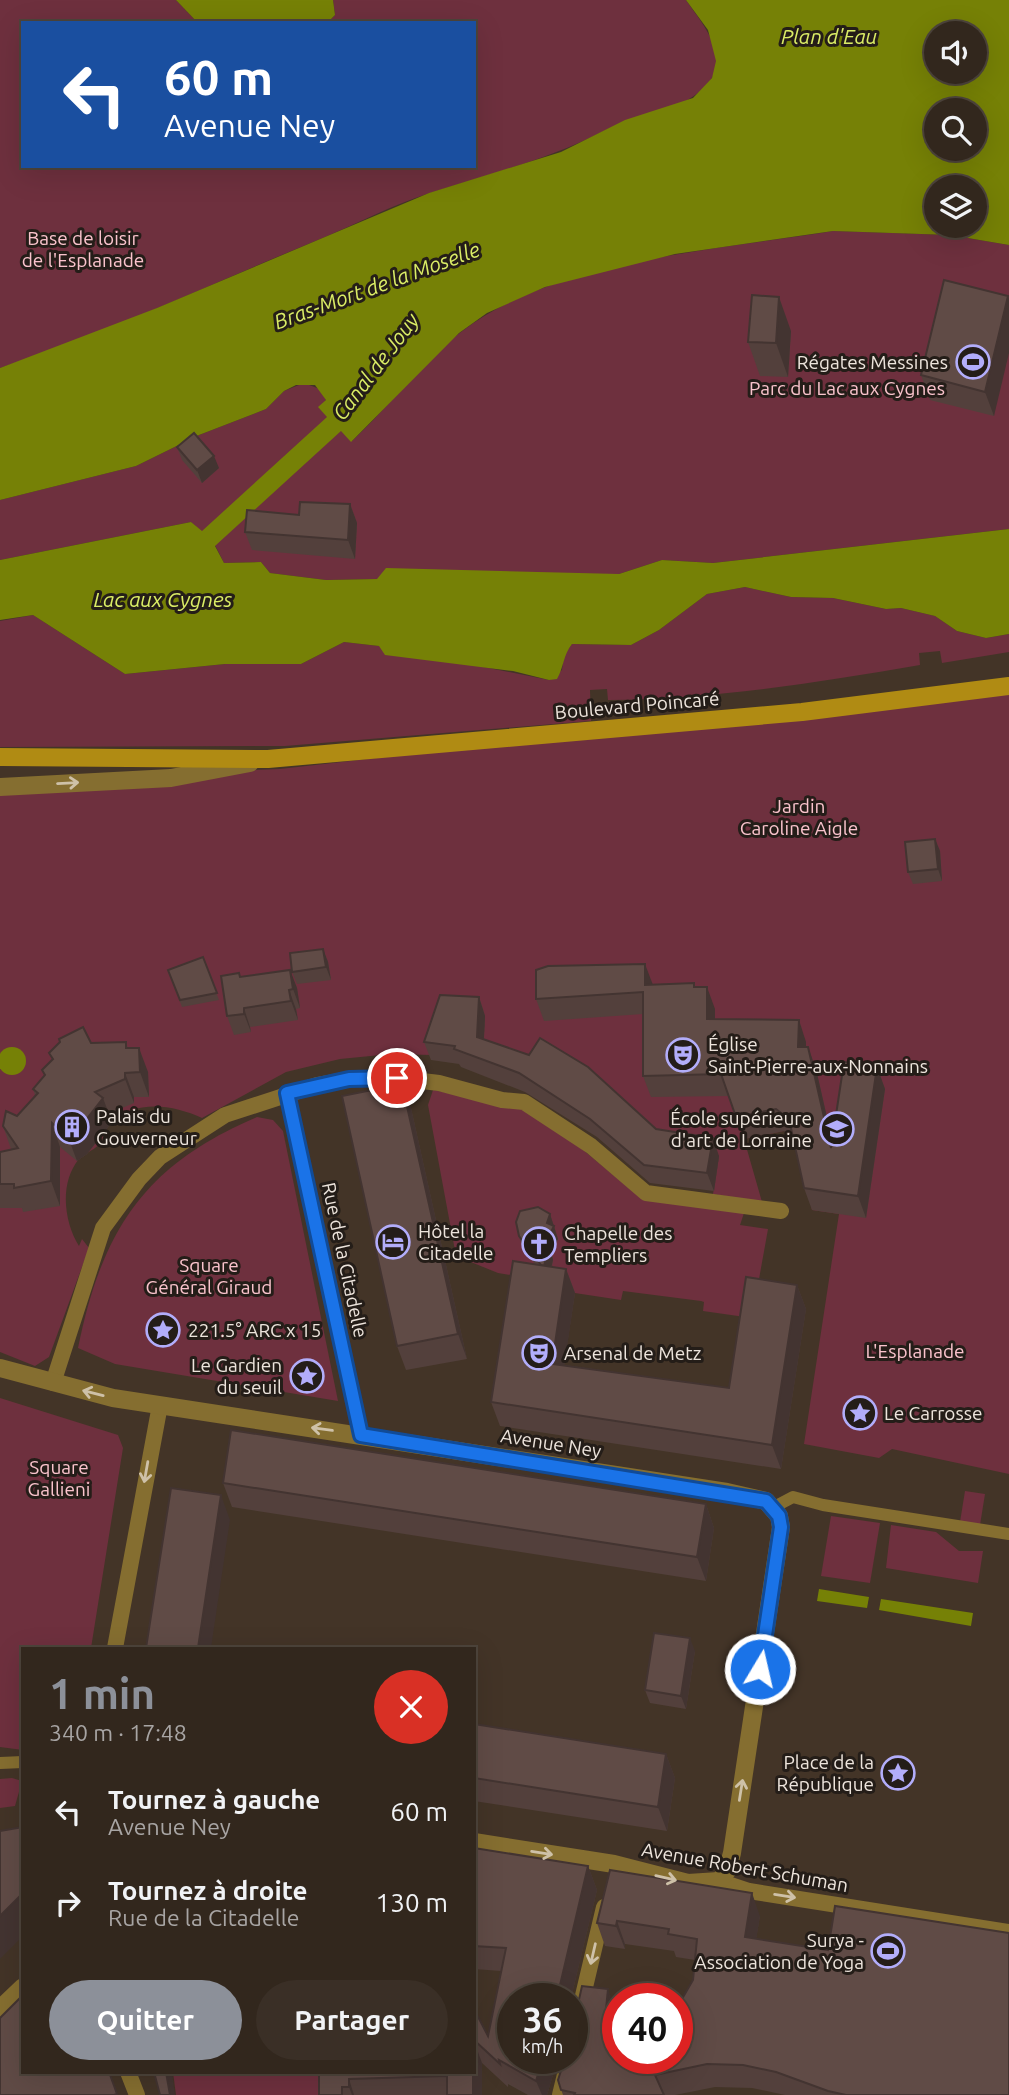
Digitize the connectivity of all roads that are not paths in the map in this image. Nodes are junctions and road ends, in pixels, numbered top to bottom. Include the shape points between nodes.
1 (1009, 686) edge
2 (0, 757) edge
3 (268, 759) junction
4 (0, 787) edge
5 (287, 1093) junction
6 (781, 1212) dead end
7 (0, 1368) edge
8 (53, 1383) junction
9 (160, 1405) junction
10 (361, 1435) junction
11 (774, 1507) junction
12 (1009, 1534) edge
13 (115, 1647) edge
14 (21, 1762) edge
15 (0, 1763) edge
16 (476, 1842) edge
17 (614, 1864) junction
18 (719, 1881) junction
19 (1009, 1932) edge
20 (586, 1983) edge
21 (21, 1989) edge
22 (0, 2009) edge
23 (129, 2074) edge
24 (565, 2074) edge
25 (137, 2095) edge
26 (560, 2095) edge

1 - 3 main road, Boulevard Poincaré via 802,712
2 - 3 main road, Boulevard Poincaré
4 -> 3 street, Boulevard Poincaré via 171,778
5 - 6 street via 349,1079 397,1078 524,1102 592,1146 646,1193
5 - 8 street via 225,1115 160,1157 139,1179 103,1228
5 - 10 street, Rue de la Citadelle
7 - 8 street, Avenue Ney
9 -> 8 street, Avenue Ney
10 -> 9 street, Avenue Ney
9 -> 13 street
10 - 11 street, Avenue Ney via 727,1492
11 - 12 street via 793,1497
18 -> 11 street via 732,1853 771,1598 781,1527
14 - 15 street
16 -> 17 street, Avenue Robert Schuman
17 -> 18 street, Avenue Robert Schuman via 688,1883
17 -> 20 street
18 -> 19 street, Avenue Robert Schuman via 749,1891
21 - 22 street
23 - 25 street
24 - 26 street

